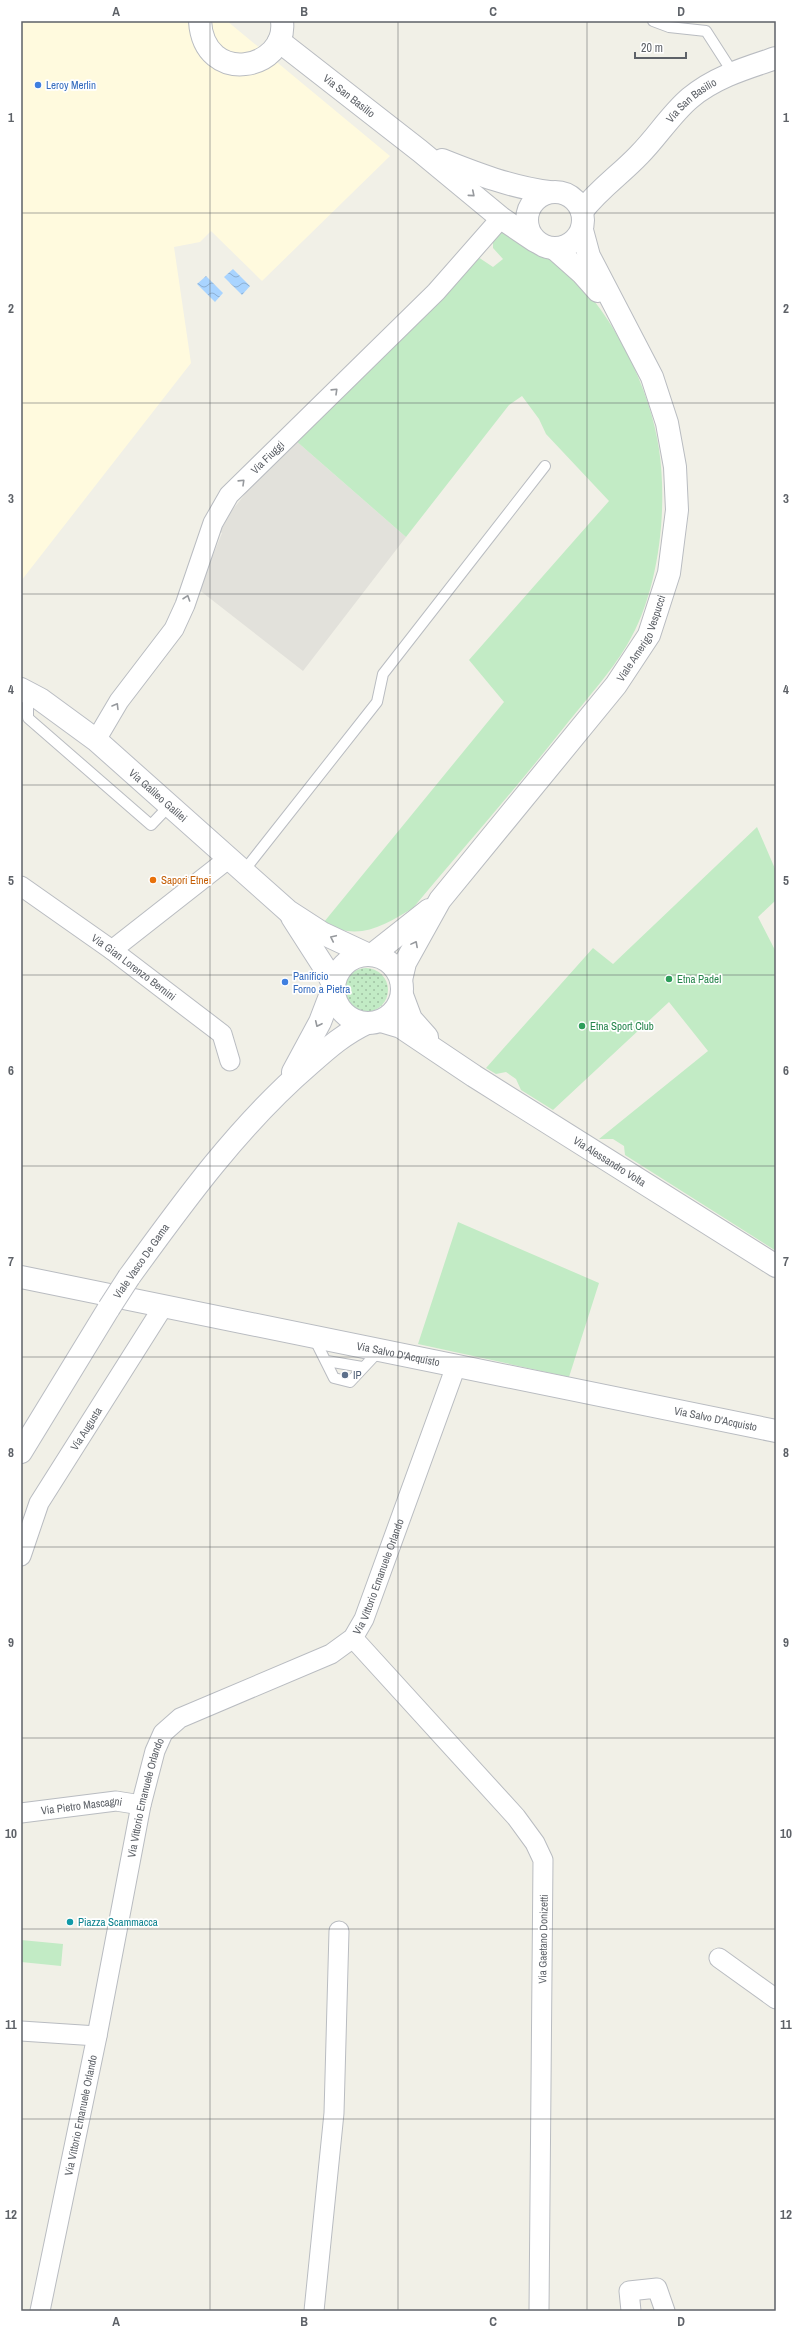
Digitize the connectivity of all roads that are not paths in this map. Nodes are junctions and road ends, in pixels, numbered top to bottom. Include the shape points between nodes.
1 (200, 21) edge
2 (653, 21) edge
3 (280, 31) edge
4 (776, 58) edge
5 (733, 73) junction
6 (420, 151) junction
7 (624, 168) junction
8 (554, 192) junction
9 (501, 218) junction
10 (582, 220) junction
11 (535, 241) junction
12 (555, 249) junction
13 (623, 324) junction
14 (545, 466) dead end
15 (24, 690) edge
16 (96, 740) junction
17 (169, 806) junction
18 (235, 866) junction
19 (21, 886) edge
20 (440, 900) junction
21 (288, 911) junction
22 (112, 950) junction
23 (370, 955) junction
24 (333, 987) junction
25 (401, 987) junction
26 (374, 1022) junction
27 (444, 1055) junction
28 (230, 1061) dead end
29 (284, 1086) junction
30 (776, 1266) edge
31 (21, 1278) edge
32 (162, 1307) junction
33 (313, 1336) junction
34 (380, 1350) junction
35 (327, 1360) junction
36 (456, 1366) junction
37 (362, 1367) junction
38 (776, 1431) edge
39 (21, 1452) edge
40 (21, 1556) edge
41 (353, 1638) junction
42 (141, 1805) junction
43 (21, 1813) edge
44 (339, 1931) dead end
45 (719, 1958) dead end
46 (776, 1998) edge
47 (21, 2032) edge
48 (97, 2036) junction
49 (40, 2311) edge
50 (314, 2311) edge
51 (539, 2311) edge
52 (631, 2311) edge
53 (665, 2311) edge

1 - 3 street via 202,39 210,52 232,64 246,65 266,57
2 - 5 lane via 669,27 706,31
3 - 6 street, Via San Basilio
4 - 5 street, Via San Basilio
5 - 7 street, Via San Basilio via 715,81 690,98 639,156
6 - 8 street via 491,180 527,189
6 -> 9 street
7 - 8 street via 584,185
7 - 10 street via 602,187
8 - 10 street via 573,198
8 - 11 street via 538,197 528,212 528,230
9 - 11 street
16 -> 9 street, Via Fiuggi via 119,701 174,629 213,523 229,495 436,292
10 - 12 street via 572,244
10 - 13 street via 589,256
11 - 12 street via 544,247
12 - 13 street via 582,273
13 - 20 street, Viale Amerigo Vespucci via 652,377 667,423 675,467 677,510 669,573 649,635 616,685
14 - 18 lane via 383,674 377,702
15 - 16 street, Via Galileo Galilei
15 - 17 lane via 28,718 151,824
16 - 17 street, Via Galileo Galilei
17 - 18 street, Via Galileo Galilei
18 - 21 street, Via Galileo Galilei
18 - 22 street
19 - 22 street, Via Gian Lorenzo Bernini
20 - 23 street
25 -> 20 street via 405,963
23 -> 21 street via 322,933
21 - 24 street via 326,970
22 - 28 street, Via Gian Lorenzo Bernini via 222,1034
23 - 24 street via 344,964 338,971
23 - 25 street via 392,965
24 - 26 street via 337,1006 343,1013 350,1018
24 -> 29 street via 320,1022
25 - 26 street via 394,1011
25 - 27 street via 411,1020
26 - 27 street via 401,1027
26 - 29 street via 354,1029 338,1040
27 - 30 street, Via Alessandro Volta
29 - 39 street, Viale Vasco De Gama, bridge via 217,1160 129,1277
31 - 32 street, Via Salvo D'Acquisto
32 - 33 street, Via Salvo D'Acquisto
32 - 40 street, Via Augusta via 39,1503
33 - 34 street, Via Salvo D'Acquisto
33 - 35 lane
34 - 36 street, Via Salvo D'Acquisto
34 - 37 lane
35 - 37 lane
35 - 37 lane via 334,1378 350,1382
36 - 38 street, Via Salvo D'Acquisto
36 - 41 street, Via Vittorio Emanuele Orlando via 364,1619
41 - 42 street, Via Vittorio Emanuele Orlando via 331,1654 180,1718 163,1733 155,1751
41 - 51 street, Via Gaetano Donizetti via 516,1818 535,1843 543,1860
42 - 43 street, Via Pietro Mascagni via 116,1800
42 - 48 street, Via Vittorio Emanuele Orlando
44 - 50 street via 334,2113
45 - 46 street
47 - 48 street
48 - 49 street, Via Vittorio Emanuele Orlando
52 - 53 street via 629,2291 657,2288

